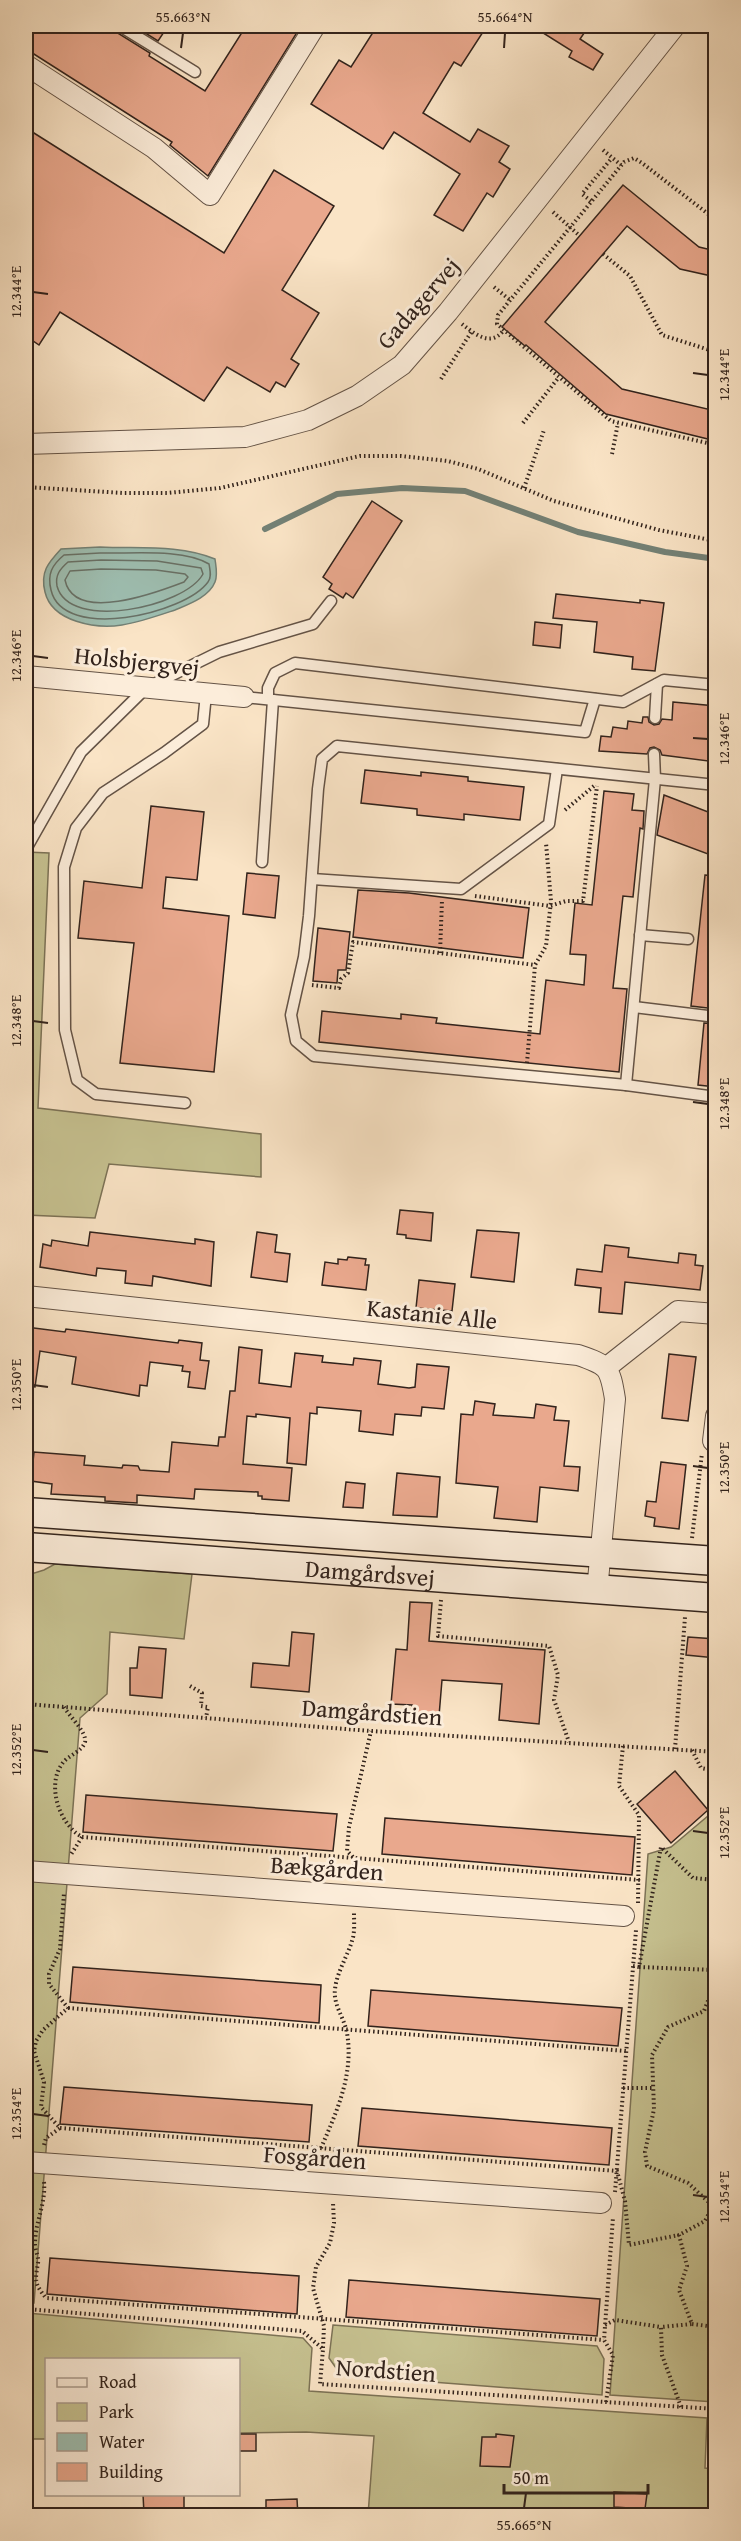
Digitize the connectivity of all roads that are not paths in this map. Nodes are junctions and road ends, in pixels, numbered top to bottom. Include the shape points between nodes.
1 (120, 26) edge
2 (315, 26) edge
3 (675, 26) edge
4 (26, 65) edge
5 (195, 72) dead end
6 (26, 444) edge
7 (331, 601) dead end
8 (26, 676) edge
9 (657, 684) junction
10 (716, 685) edge
11 (146, 688) junction
12 (206, 694) junction
13 (244, 698) joint
14 (595, 699) junction
15 (270, 700) junction
16 (655, 718) dead end
17 (654, 754) dead end
18 (557, 769) junction
19 (655, 779) junction
20 (716, 785) edge
21 (26, 849) edge
22 (262, 862) dead end
23 (312, 879) junction
24 (640, 934) junction
25 (688, 939) dead end
26 (634, 1007) junction
27 (716, 1017) edge
28 (626, 1085) junction
29 (716, 1097) edge
30 (185, 1103) dead end
31 (26, 1296) edge
32 (716, 1314) edge
33 (607, 1367) junction
34 (716, 1416) edge
35 (714, 1442) edge
36 (26, 1512) edge
37 (602, 1552) junction
38 (26, 1559) edge
39 (716, 1561) edge
40 (597, 1591) junction
41 (716, 1598) edge
42 (26, 1871) edge
43 (633, 1917) road end
44 (33, 2163) edge
45 (610, 2204) road end

1 - 5 lane
2 - 4 street via 210,195 154,148
3 - 6 street, Gadagervej via 448,312 402,364 357,396 308,420 245,437
7 - 11 lane via 313,624 219,652
8 - 11 street, Holsbjergvej
9 - 10 lane via 664,680
9 - 14 lane via 623,702
9 - 16 lane
11 - 12 street, Holsbjergvej
11 - 21 lane via 81,752
12 - 13 street, Holsbjergvej
12 - 30 lane via 203,724 103,793 76,828 64,867 65,1030 77,1080 96,1094
13 - 15 lane
14 - 15 lane via 585,732
14 - 15 lane via 295,663 275,673 268,687
15 - 22 lane
17 - 19 lane
18 - 19 lane
18 - 23 lane via 547,826 461,889
18 - 23 lane via 337,747 322,759
19 - 20 lane
19 - 24 lane
23 - 28 lane via 304,957 291,1015 296,1041 314,1056
24 - 25 lane
24 - 26 lane
26 - 27 lane
26 - 28 lane
28 - 29 lane
31 - 33 street, Kastanie Alle via 578,1355
32 - 33 street via 678,1311
33 - 37 street via 615,1399
34 - 35 street
36 - 37 street, Damgårdsvej
37 - 39 street, Damgårdsvej
37 - 40 street
38 - 40 street, Damgårdsvej via 443,1579
40 - 41 street, Damgårdsvej
42 - 43 street, Bækgården
44 - 45 street, Fosgården

